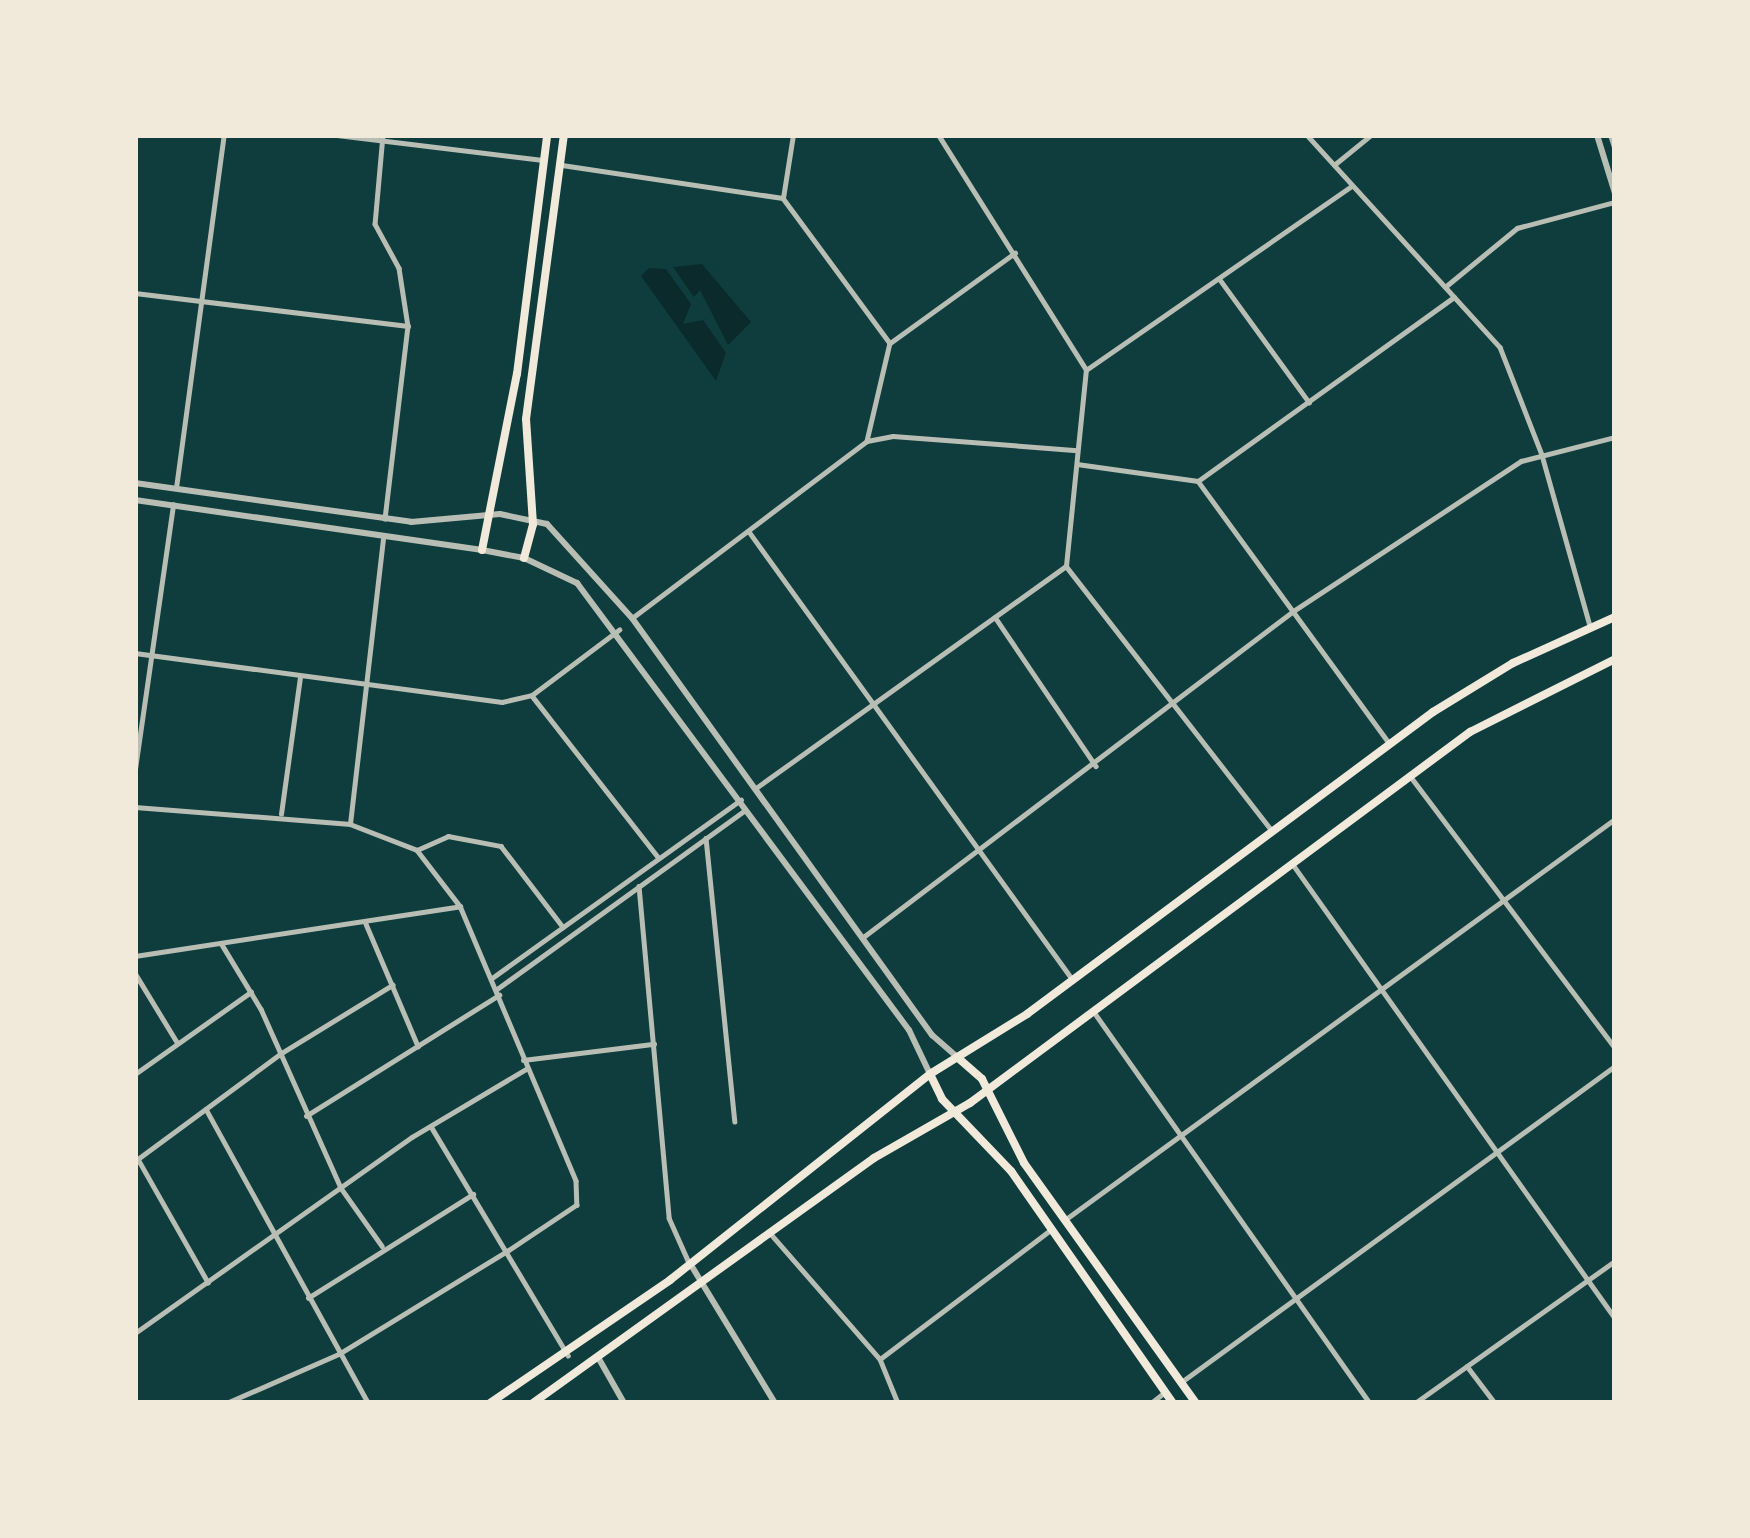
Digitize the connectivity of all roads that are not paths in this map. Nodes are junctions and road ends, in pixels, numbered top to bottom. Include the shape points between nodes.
1 (224, 135) edge
2 (337, 135) edge
3 (548, 135) edge
4 (564, 135) edge
5 (794, 135) edge
6 (938, 135) edge
7 (1306, 135) edge
8 (1372, 135) edge
9 (1597, 135) edge
10 (1611, 135) edge
11 (383, 138) edge
12 (1615, 147) edge
13 (544, 160) junction
14 (560, 164) junction
15 (1334, 165) junction
16 (1352, 186) junction
17 (1615, 193) edge
18 (783, 198) junction
19 (1615, 202) edge
20 (1015, 253) junction
21 (1219, 279) junction
22 (1444, 286) junction
23 (135, 293) edge
24 (1454, 297) junction
25 (201, 301) junction
26 (408, 326) junction
27 (890, 343) junction
28 (1086, 370) junction
29 (1310, 402) junction
30 (1615, 437) edge
31 (866, 441) junction
32 (1078, 450) junction
33 (1542, 455) junction
34 (1076, 464) junction
35 (1198, 481) junction
36 (135, 483) edge
37 (176, 488) junction
38 (135, 500) edge
39 (173, 505) junction
40 (487, 514) junction
41 (532, 516) junction
42 (385, 519) junction
43 (750, 532) junction
44 (384, 535) junction
45 (482, 550) junction
46 (524, 558) junction
47 (1066, 566) junction
48 (1292, 612) junction
49 (994, 615) junction
50 (1615, 617) edge
51 (632, 618) junction
52 (1590, 626) junction
53 (619, 630) junction
54 (135, 653) edge
55 (154, 656) junction
56 (1615, 659) edge
57 (300, 676) junction
58 (366, 685) junction
59 (532, 695) junction
60 (871, 708) junction
61 (1173, 708) junction
62 (1389, 743) junction
63 (1096, 766) junction
64 (135, 770) edge
65 (1411, 777) junction
66 (756, 788) junction
67 (741, 800) junction
68 (135, 807) edge
69 (747, 808) junction
70 (281, 815) junction
71 (1615, 819) edge
72 (350, 824) junction
73 (1272, 831) junction
74 (706, 838) junction
75 (417, 850) junction
76 (978, 855) junction
77 (659, 858) junction
78 (1294, 866) junction
79 (639, 886) junction
80 (1505, 900) junction
81 (460, 906) junction
82 (365, 921) junction
83 (563, 927) junction
84 (862, 938) junction
85 (221, 943) junction
86 (135, 956) edge
87 (135, 973) edge
88 (493, 978) junction
89 (1073, 980) junction
90 (392, 985) junction
91 (1384, 987) junction
92 (251, 992) junction
93 (498, 992) junction
94 (1094, 1012) junction
95 (177, 1042) junction
96 (654, 1044) junction
97 (418, 1046) junction
98 (1615, 1048) edge
99 (280, 1054) junction
100 (957, 1057) junction
101 (523, 1060) junction
102 (1615, 1066) edge
103 (526, 1069) junction
104 (135, 1074) edge
105 (930, 1074) junction
106 (987, 1090) junction
107 (206, 1109) junction
108 (958, 1112) junction
109 (305, 1116) junction
110 (735, 1122) dead end
111 (431, 1126) junction
112 (1178, 1134) junction
113 (1498, 1153) junction
114 (136, 1160) edge
115 (341, 1188) junction
116 (473, 1193) junction
117 (1066, 1219) junction
118 (1052, 1229) junction
119 (770, 1233) junction
120 (273, 1236) junction
121 (382, 1246) junction
122 (508, 1251) junction
123 (1615, 1261) edge
124 (691, 1265) junction
125 (1588, 1280) junction
126 (208, 1282) junction
127 (704, 1283) junction
128 (308, 1298) junction
129 (1295, 1298) junction
130 (1615, 1318) edge
131 (135, 1334) edge
132 (340, 1354) junction
133 (568, 1354) junction
134 (880, 1358) junction
135 (599, 1359) junction
136 (1467, 1366) junction
137 (1180, 1383) junction
138 (1166, 1392) junction
139 (228, 1403) edge
140 (368, 1403) edge
141 (490, 1403) edge
142 (533, 1403) edge
143 (624, 1403) edge
144 (775, 1403) edge
145 (898, 1403) edge
146 (1151, 1403) edge
147 (1173, 1403) edge
148 (1196, 1403) edge
149 (1370, 1403) edge
150 (1414, 1403) edge
151 (1495, 1403) edge

1 - 25 street
2 - 11 street
3 - 13 main road
4 - 14 main road
5 - 18 street
6 - 20 street
7 - 15 street
8 - 15 street
9 - 17 street
10 - 12 street
11 - 13 street
11 - 26 street via 375,224 399,268
13 - 40 main road via 517,374
14 - 18 street
14 - 41 main road via 526,419
15 - 16 street
16 - 21 street
16 - 22 street
18 - 27 street
19 - 22 street via 1517,228
20 - 27 street
20 - 28 street
21 - 28 street
21 - 29 street
22 - 24 street
23 - 25 street
24 - 29 street
24 - 33 street via 1501,347
25 - 26 street
25 - 37 street
26 - 42 street
27 - 31 street
28 - 32 street
29 - 35 street
30 - 33 street
31 - 32 street via 892,436
31 - 43 street
32 - 34 street
33 - 48 street
33 - 52 street
34 - 35 street
34 - 47 street
35 - 48 street
36 - 37 street
37 - 42 street
38 - 39 street
39 - 44 street
39 - 55 street
40 - 41 street
40 - 42 street
40 - 45 main road
41 - 46 main road
41 - 51 street via 578,551
43 - 51 street
43 - 60 street
44 - 45 street
44 - 58 street
45 - 46 street
46 - 53 street via 577,583
47 - 49 street
47 - 61 street
48 - 61 street
48 - 62 street
49 - 60 street
49 - 63 street
50 - 52 main road
51 - 66 street
52 - 62 main road via 1489,676
53 - 59 street
53 - 67 street
54 - 55 street
55 - 57 street
55 - 64 street
56 - 65 main road via 1491,718
57 - 58 street
57 - 70 street
58 - 59 street via 502,702
58 - 72 street
59 - 77 street
60 - 66 street
60 - 76 street
61 - 63 street
61 - 73 street
62 - 73 main road
63 - 76 street
65 - 78 main road
65 - 80 street
66 - 84 street
67 - 69 street
67 - 77 street
68 - 70 street
69 - 74 street
69 - 105 street via 909,1030
70 - 72 street
71 - 80 street
72 - 75 street
73 - 89 main road
74 - 79 street
74 - 110 street
75 - 81 street
75 - 83 street via 448,836 501,846
76 - 84 street
76 - 89 street
77 - 83 street
78 - 91 street
78 - 94 main road
79 - 93 street
79 - 96 street
80 - 91 street
80 - 98 street
81 - 82 street
81 - 88 street
82 - 85 street
82 - 90 street
83 - 88 street
84 - 100 street
85 - 86 street
85 - 92 street
87 - 95 street
88 - 93 street
89 - 100 main road
90 - 97 street
90 - 99 street
91 - 112 street
91 - 113 street
92 - 95 street
92 - 99 street
93 - 97 street
93 - 101 street
94 - 106 main road
94 - 112 street
95 - 104 street
96 - 101 street
96 - 124 street via 669,1218
97 - 109 street
99 - 107 street
99 - 109 street
100 - 105 main road
100 - 106 main road
101 - 103 street
102 - 113 street
103 - 111 street
103 - 122 street via 576,1181 577,1205
105 - 108 main road
105 - 124 main road
106 - 108 main road
106 - 117 main road via 1001,1127
107 - 114 street
107 - 120 street
108 - 118 main road
108 - 119 main road via 874,1158
109 - 115 street
111 - 115 street
111 - 116 street
112 - 117 street
112 - 129 street
113 - 125 street
113 - 129 street
114 - 126 street
115 - 120 street
115 - 121 street
116 - 121 street
116 - 122 street
117 - 137 main road
118 - 134 street
118 - 138 main road
119 - 127 main road
119 - 134 street
120 - 126 street
120 - 128 street
121 - 128 street
122 - 132 street
122 - 133 street
123 - 125 street
124 - 127 street
124 - 133 main road
125 - 130 street
125 - 136 street
126 - 131 street
127 - 135 main road
127 - 144 street
128 - 132 street
129 - 137 street
129 - 149 street
132 - 139 street
132 - 140 street
133 - 141 main road
134 - 145 street
135 - 142 main road
135 - 143 street
136 - 150 street
136 - 151 street
137 - 148 main road
138 - 146 street
138 - 147 main road

